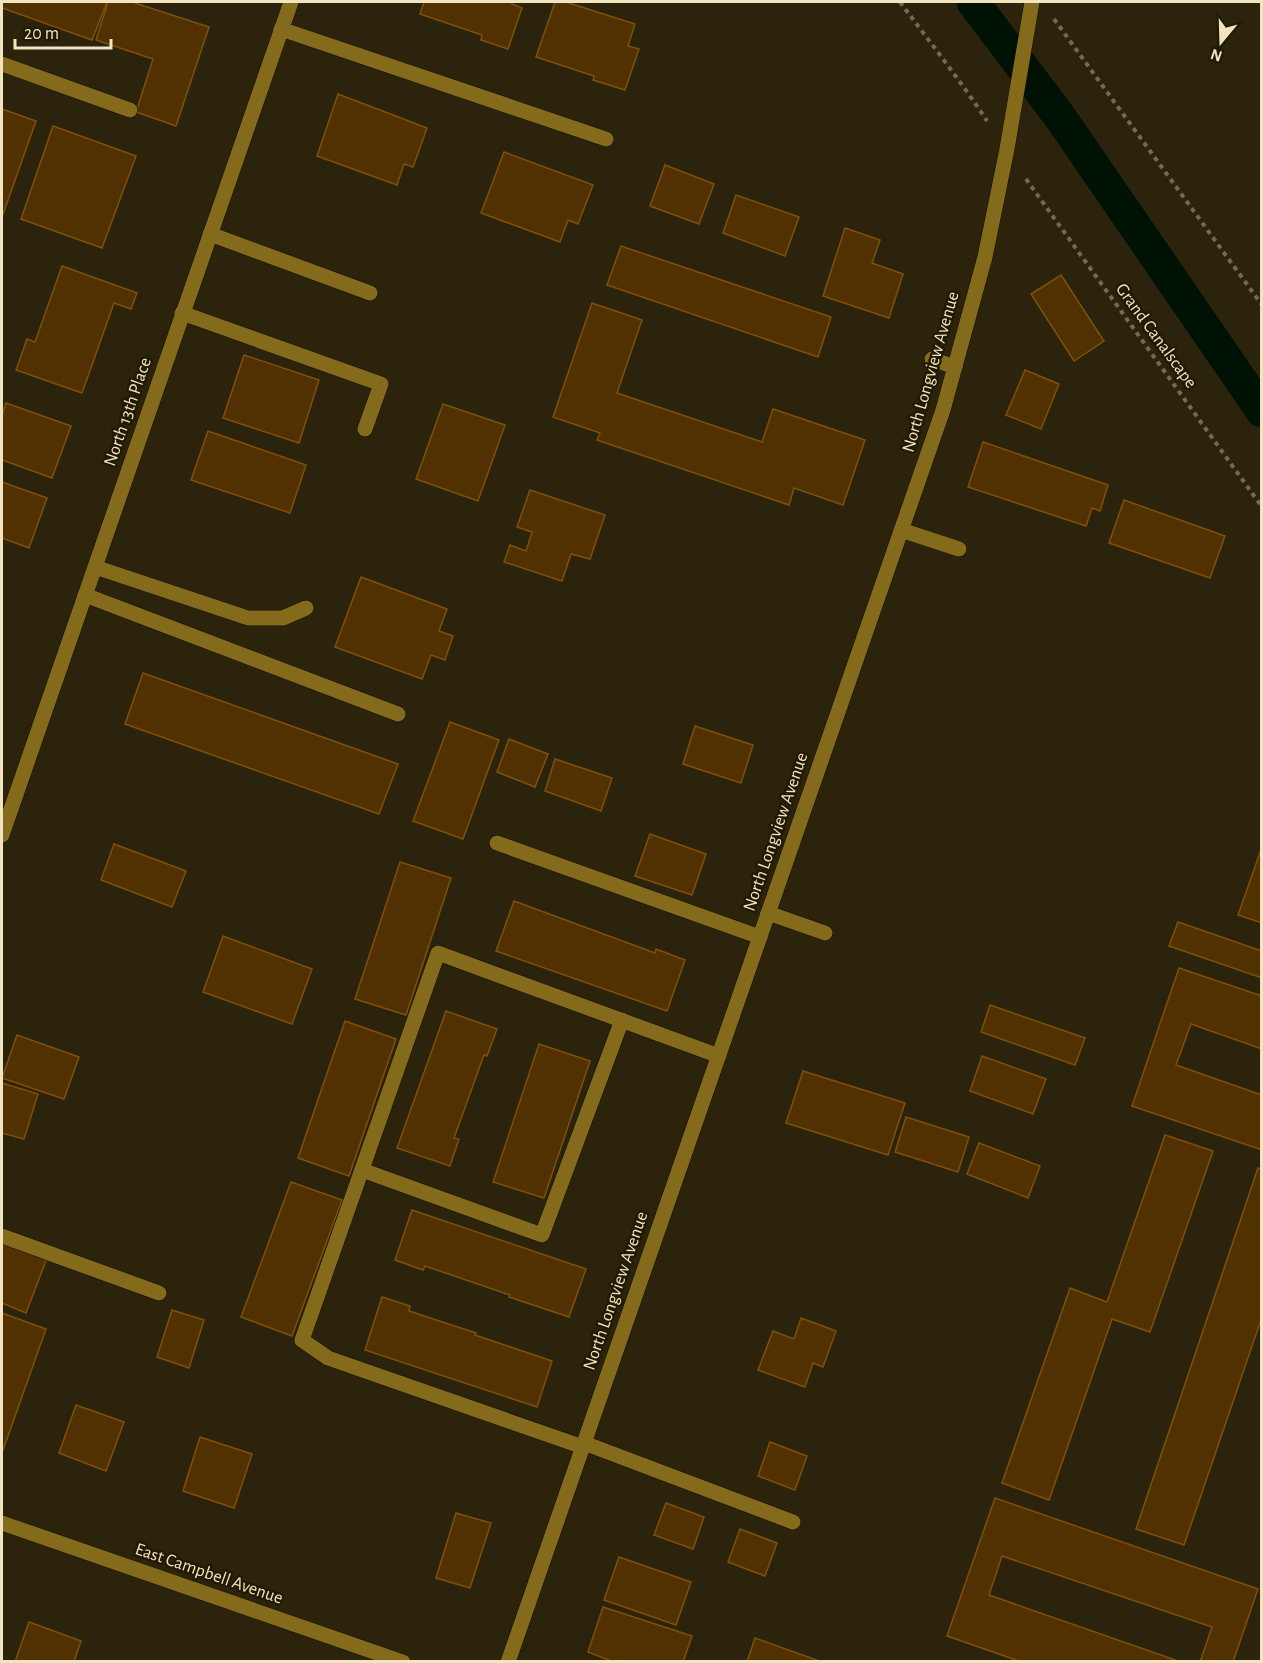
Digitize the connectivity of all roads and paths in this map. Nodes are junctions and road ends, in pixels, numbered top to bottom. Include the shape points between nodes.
1 (291, 2) edge
2 (900, 2) edge
3 (1031, 7) edge
4 (1057, 23) dead end
5 (281, 29) junction
6 (2, 64) edge
7 (130, 110) dead end
8 (985, 119) dead end
9 (606, 139) dead end
10 (1027, 182) dead end
11 (210, 234) junction
12 (370, 293) dead end
13 (1262, 305) edge
14 (182, 313) junction
15 (932, 359) dead end
16 (955, 367) junction
17 (365, 429) dead end
18 (1262, 507) edge
19 (901, 530) junction
20 (960, 549) dead end
21 (95, 567) junction
22 (85, 595) junction
23 (306, 608) dead end
24 (398, 714) dead end
25 (2, 836) edge
26 (498, 843) dead end
27 (768, 913) junction
28 (825, 933) dead end
29 (760, 937) junction
30 (622, 1020) junction
31 (718, 1056) junction
32 (362, 1170) junction
33 (2, 1236) edge
34 (159, 1293) dead end
35 (583, 1445) junction
36 (794, 1522) dead end
37 (2, 1523) edge
38 (403, 1662) edge
39 (508, 1662) edge

1 - 5 street, North 13th Place
2 - 8 path
3 - 16 street, North Longview Avenue via 985,256
4 - 13 path
5 - 9 street
5 - 11 street, North 13th Place
6 - 7 street
10 - 18 path, Grand Canalscape
11 - 12 street
11 - 14 street, North 13th Place
14 - 17 street via 381,384
14 - 21 street, North 13th Place
15 - 16 street
16 - 19 street, North Longview Avenue
19 - 20 street
19 - 27 street, North Longview Avenue
21 - 22 street, North 13th Place
21 - 23 street via 248,618 283,618
22 - 24 street
22 - 25 street, North 13th Place
26 - 29 street
27 - 28 street
27 - 29 street, North Longview Avenue
29 - 31 street, North Longview Avenue
30 - 31 street
30 - 32 street via 542,1235
30 - 32 street via 438,953
31 - 35 street, North Longview Avenue
32 - 35 street via 302,1340 328,1358
33 - 34 street
35 - 36 street
35 - 39 street, North Longview Avenue
37 - 38 street, East Campbell Avenue

